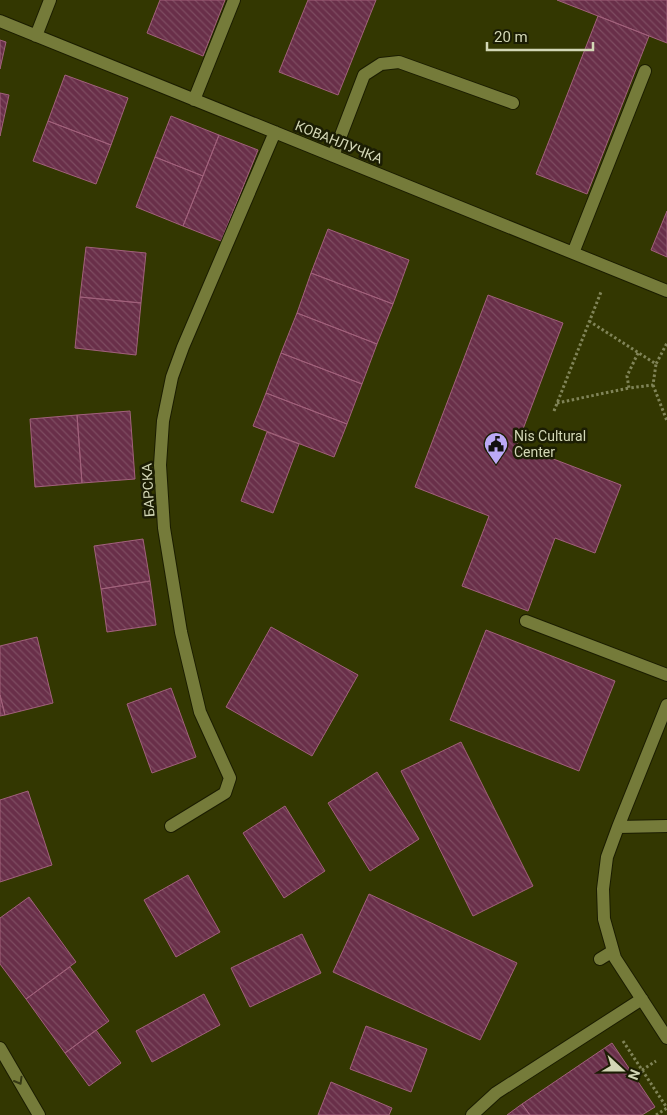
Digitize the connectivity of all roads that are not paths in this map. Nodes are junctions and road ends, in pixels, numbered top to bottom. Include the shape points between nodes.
1 (50, 0) edge
2 (234, 0) edge
3 (0, 21) edge
4 (36, 36) junction
5 (645, 71) dead end
6 (194, 100) junction
7 (513, 103) dead end
8 (275, 132) junction
9 (333, 156) junction
10 (573, 253) junction
11 (667, 291) edge
12 (526, 621) dead end
13 (667, 675) edge
14 (667, 705) edge
15 (171, 826) dead end
16 (667, 826) edge
17 (618, 827) junction
18 (614, 952) junction
19 (600, 959) dead end
20 (642, 1000) junction
21 (667, 1038) edge
22 (0, 1048) edge
23 (39, 1115) edge
24 (472, 1115) edge

1 - 4 street
2 - 6 street
3 - 4 street, КОВАНЛУЧКА
4 - 6 street, КОВАНЛУЧКА
5 - 10 street
6 - 8 street, КОВАНЛУЧКА
7 - 9 street via 400,62 381,64 364,75
8 - 9 street, КОВАНЛУЧКА
8 - 15 street, БАРСКА via 172,377 163,421 160,465 164,528 181,632 200,712 230,778 225,793
9 - 10 street, КОВАНЛУЧКА
10 - 11 street, КОВАНЛУЧКА
12 - 13 street
14 - 17 street
16 - 17 street
17 - 18 street via 607,857 603,889 604,919
18 - 19 street
18 - 20 street
20 - 21 street
20 - 24 street via 496,1093
22 -> 23 street

